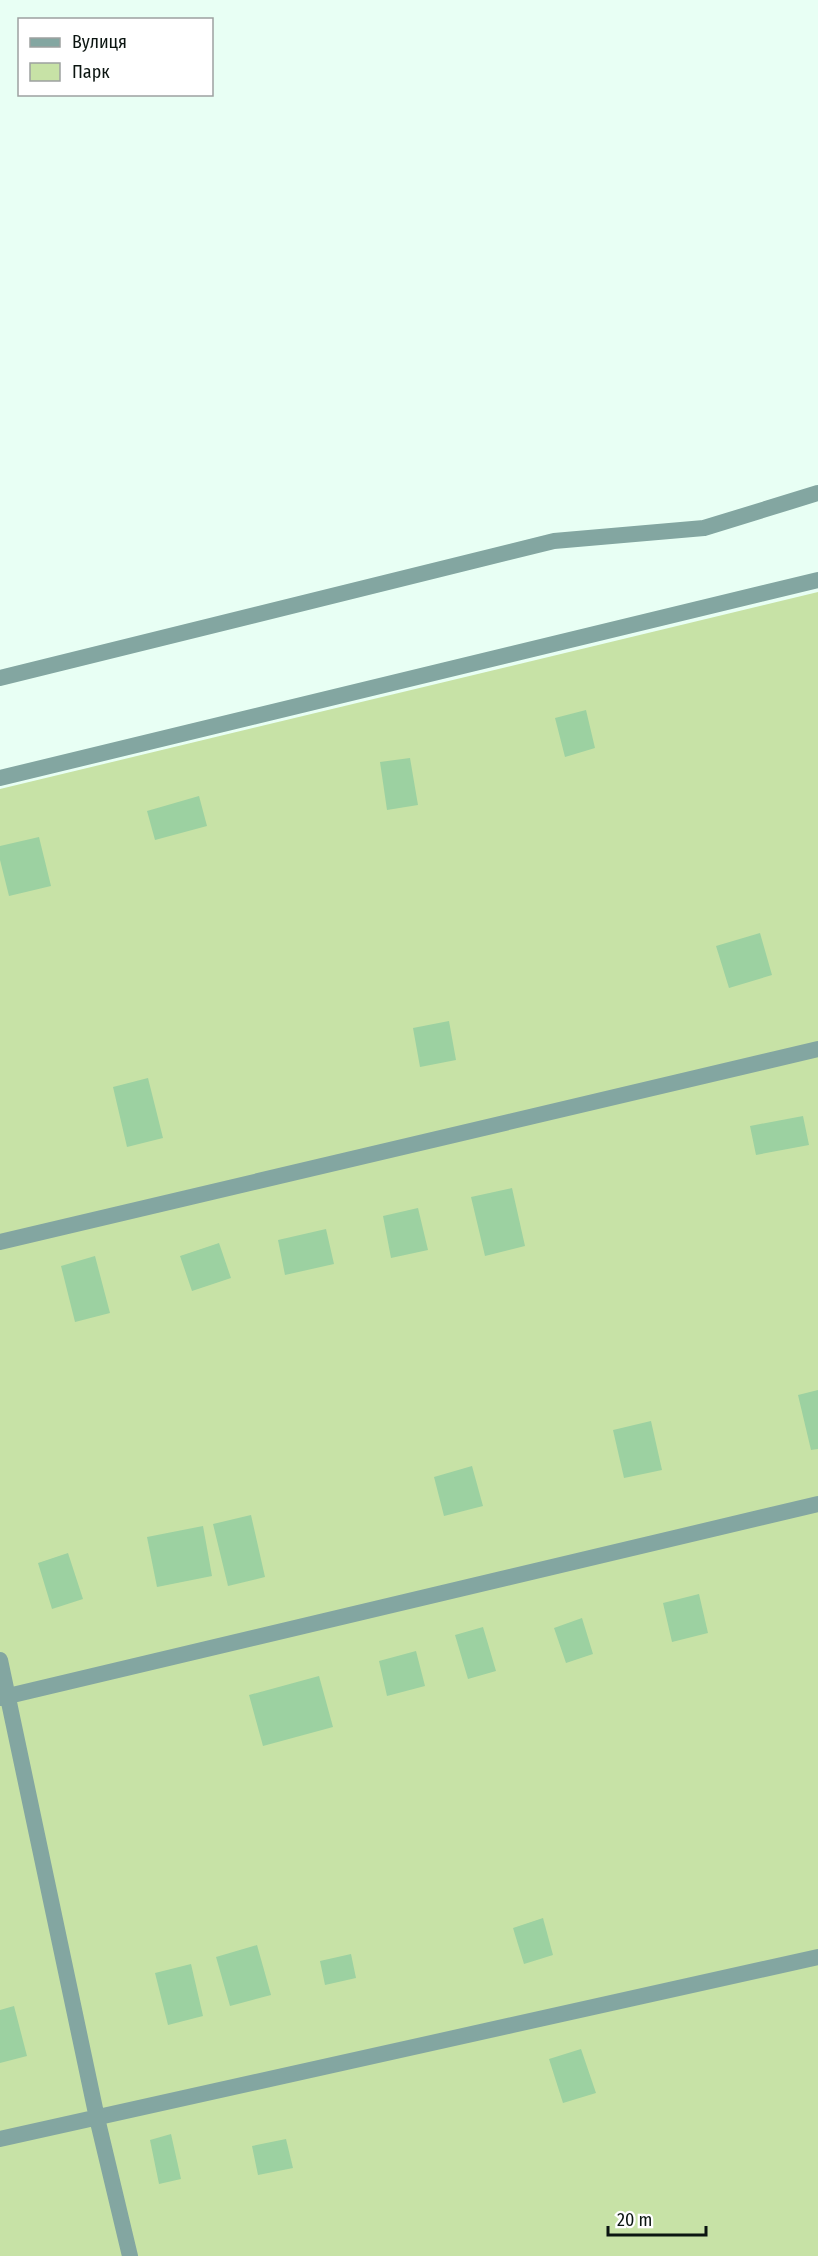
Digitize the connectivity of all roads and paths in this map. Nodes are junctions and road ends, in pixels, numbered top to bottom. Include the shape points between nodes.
1 (818, 493) edge
2 (818, 580) edge
3 (0, 678) edge
4 (0, 778) edge
5 (818, 1049) edge
6 (0, 1242) edge
7 (818, 1504) edge
8 (0, 1660) edge
9 (4, 1697) edge
10 (818, 1957) edge
11 (97, 2118) junction
12 (0, 2139) edge
13 (130, 2256) edge

1 - 3 street via 704,528 554,541
2 - 4 street
5 - 6 street
7 - 9 street
8 - 9 street
9 - 11 street
10 - 11 street
11 - 12 street
11 - 13 street

